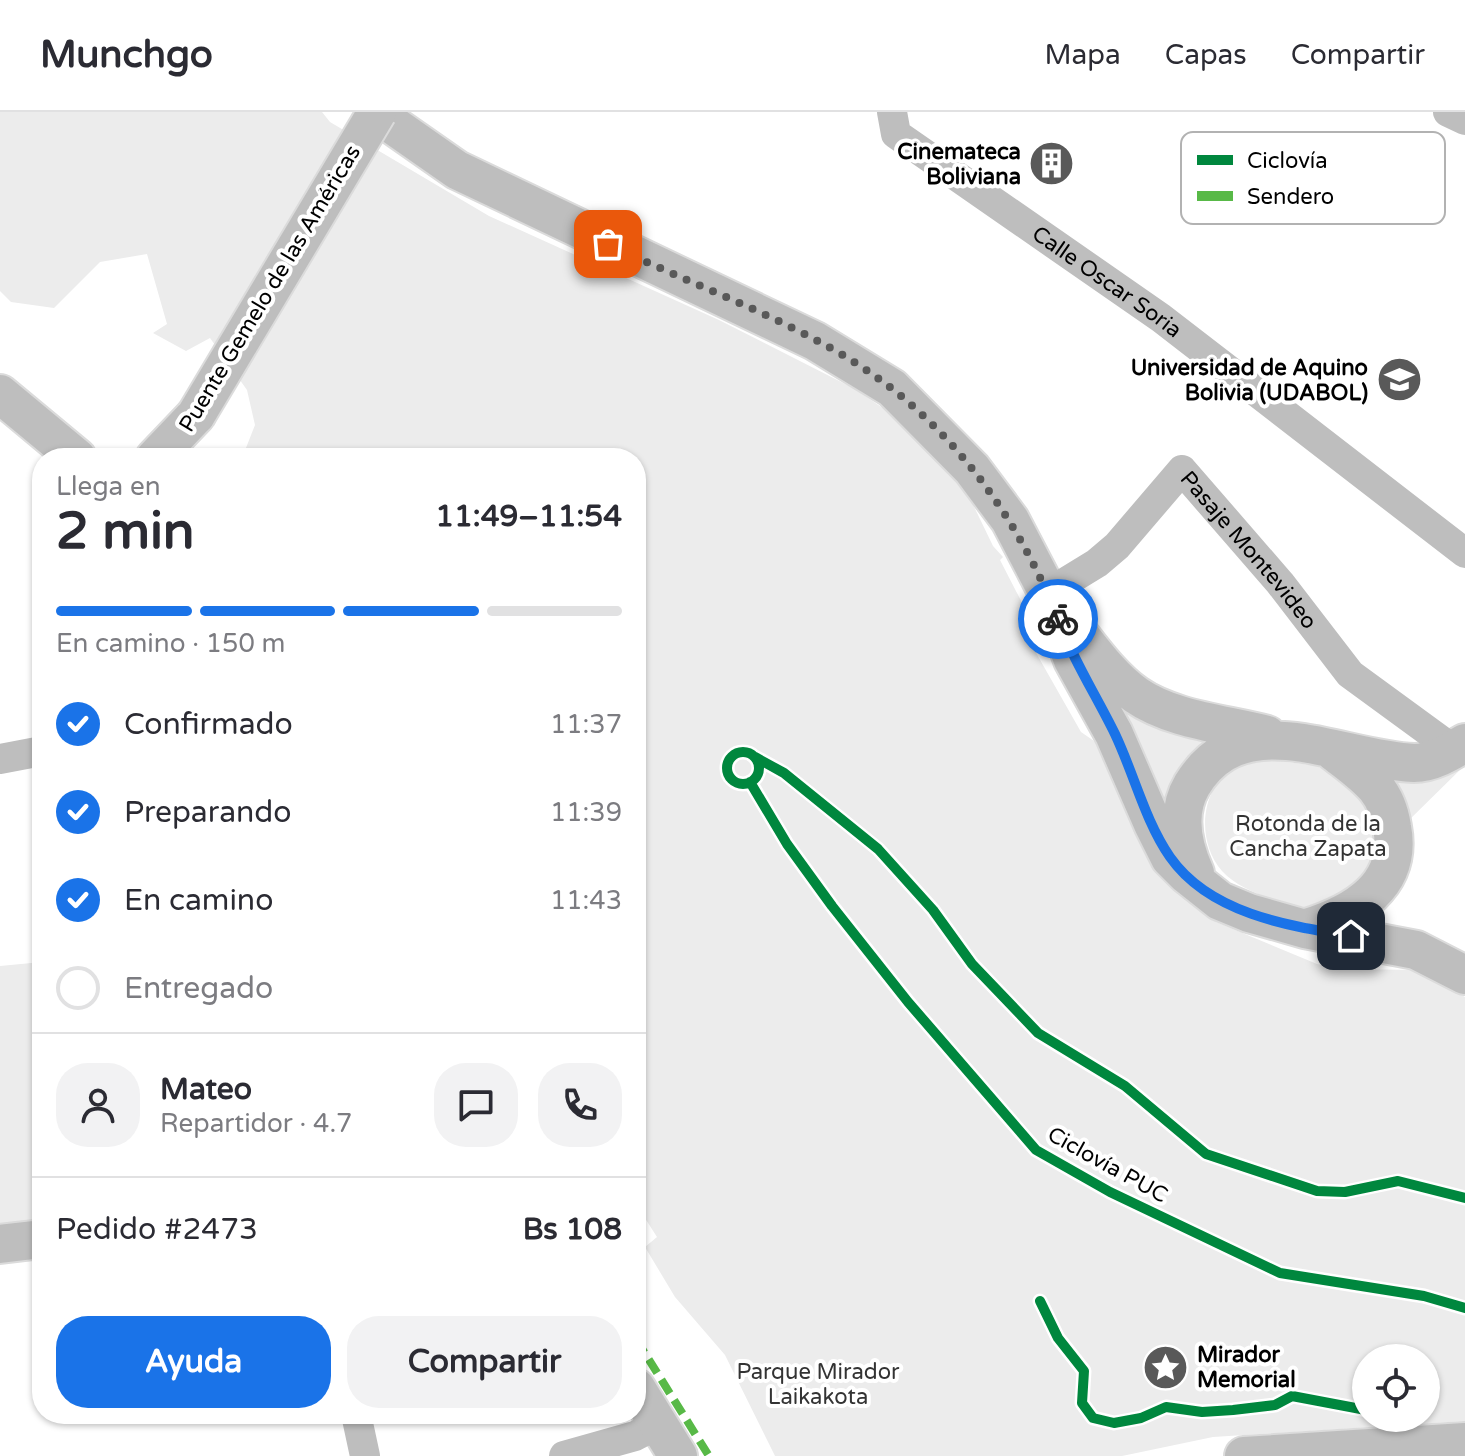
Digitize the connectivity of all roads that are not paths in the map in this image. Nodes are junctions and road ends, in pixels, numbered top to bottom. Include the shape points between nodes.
1 (376, 112) edge
2 (1448, 112) edge
3 (1465, 120) edge
4 (894, 123) edge
5 (0, 394) edge
6 (65, 448) edge
7 (165, 448) edge
8 (1465, 553) edge
9 (1048, 593) junction
10 (1291, 740) junction
11 (1459, 747) edge
12 (1333, 751) junction
13 (32, 753) edge
14 (0, 759) edge
15 (1201, 886) junction
16 (1305, 929) junction
17 (1465, 975) edge
18 (32, 1240) edge
19 (0, 1244) edge
20 (646, 1404) edge
21 (358, 1424) edge
22 (658, 1424) junction
23 (1465, 1442) edge
24 (365, 1456) edge
25 (564, 1456) edge
26 (678, 1456) edge
27 (1244, 1456) edge

1 - 7 main road, Puente Gemelo de las Américas, bridge via 196,415
1 - 9 main road via 457,170 815,341 892,388 992,493
2 - 3 street
4 - 8 street, Calle Oscar Soria via 1161,318
5 - 6 main road
9 - 10 main road via 1103,664 1135,694 1161,709
9 - 11 street, Pasaje Montevideo via 1117,546 1182,470 1350,674
9 - 15 main road via 1073,660 1114,734 1170,858
10 - 12 main road
10 - 15 main road via 1251,740 1225,749 1201,770 1185,798 1182,824 1186,853
11 - 12 main road via 1416,763
12 - 16 main road via 1378,790 1389,812 1394,853 1389,873 1363,903
13 - 14 street
15 - 16 main road via 1249,913
16 - 17 main road via 1416,950
18 - 19 main road
20 - 22 main road
21 - 24 street
22 - 25 street
22 - 26 main road
23 - 27 main road

